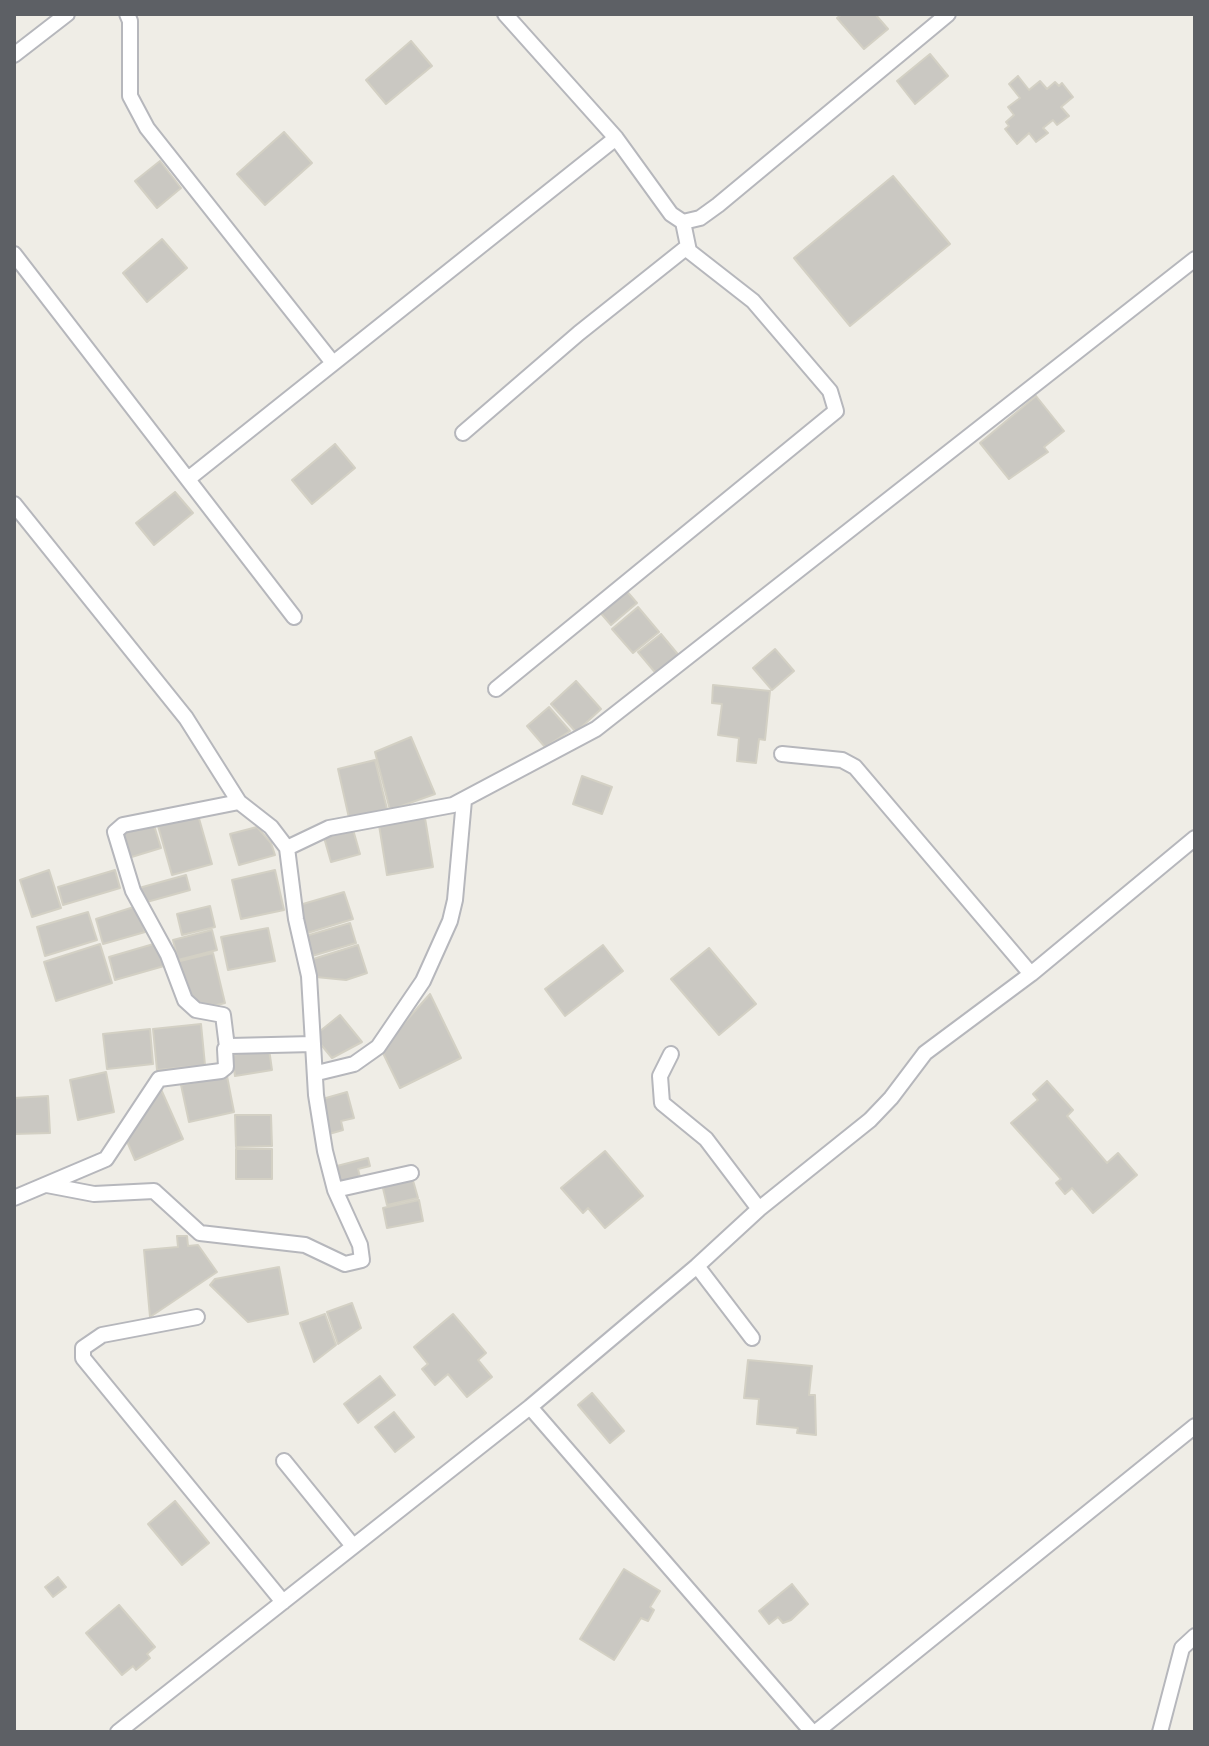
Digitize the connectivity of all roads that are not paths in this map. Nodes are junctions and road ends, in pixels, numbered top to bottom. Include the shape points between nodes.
1 (67, 14) edge
2 (127, 14) edge
3 (505, 14) edge
4 (948, 14) edge
5 (14, 55) edge
6 (616, 138) junction
7 (683, 222) junction
8 (687, 247) junction
9 (14, 254) edge
10 (1195, 259) edge
11 (333, 363) junction
12 (463, 433) dead end
13 (188, 479) junction
14 (14, 504) edge
15 (294, 617) dead end
16 (496, 689) dead end
17 (782, 754) dead end
18 (464, 800) junction
19 (239, 802) junction
20 (1195, 838) edge
21 (287, 848) junction
22 (1031, 974) junction
23 (313, 1044) junction
24 (227, 1047) junction
25 (671, 1054) dead end
26 (317, 1073) junction
27 (411, 1173) dead end
28 (47, 1185) junction
29 (335, 1190) junction
30 (14, 1198) edge
31 (759, 1209) junction
32 (697, 1266) junction
33 (197, 1317) dead end
34 (752, 1338) dead end
35 (530, 1407) junction
36 (1195, 1426) edge
37 (284, 1461) dead end
38 (353, 1546) junction
39 (283, 1602) junction
40 (1195, 1636) edge
41 (118, 1732) edge
42 (814, 1732) edge
43 (1160, 1732) edge

1 - 5 street
2 - 11 street via 130,96 142,120
3 - 6 street
4 - 7 street via 718,205
6 - 7 street via 671,214
6 - 11 street
7 - 8 street
8 - 12 street
8 - 16 street via 753,301 830,391 836,411
9 - 13 street
10 - 18 street via 596,729
11 - 13 street
13 - 15 street
14 - 19 street via 186,718
17 - 22 street via 842,760 855,767
18 - 21 street via 329,828
18 - 26 street via 455,900 423,981 378,1047 354,1064
19 - 21 street via 271,827
19 - 24 street via 123,825 115,832 133,891 168,955 185,1000 196,1010 223,1015
20 - 22 street
21 - 23 street via 309,976
22 - 31 street via 925,1053 883,1108
23 - 24 street
23 - 26 street
24 - 28 street via 221,1071 156,1081 111,1154
25 - 31 street via 660,1076 662,1103 706,1139
26 - 29 street via 318,1109
27 - 29 street
28 - 29 street via 94,1194 154,1191 200,1233 299,1244 338,1263 357,1264 362,1260 360,1245
28 - 30 street
31 - 32 street
32 - 34 street
32 - 35 street
33 - 39 street via 102,1335 83,1348 83,1358
35 - 38 street
35 - 42 street
36 - 42 street
37 - 38 street
38 - 39 street
39 - 41 street
40 - 43 street via 1182,1648

